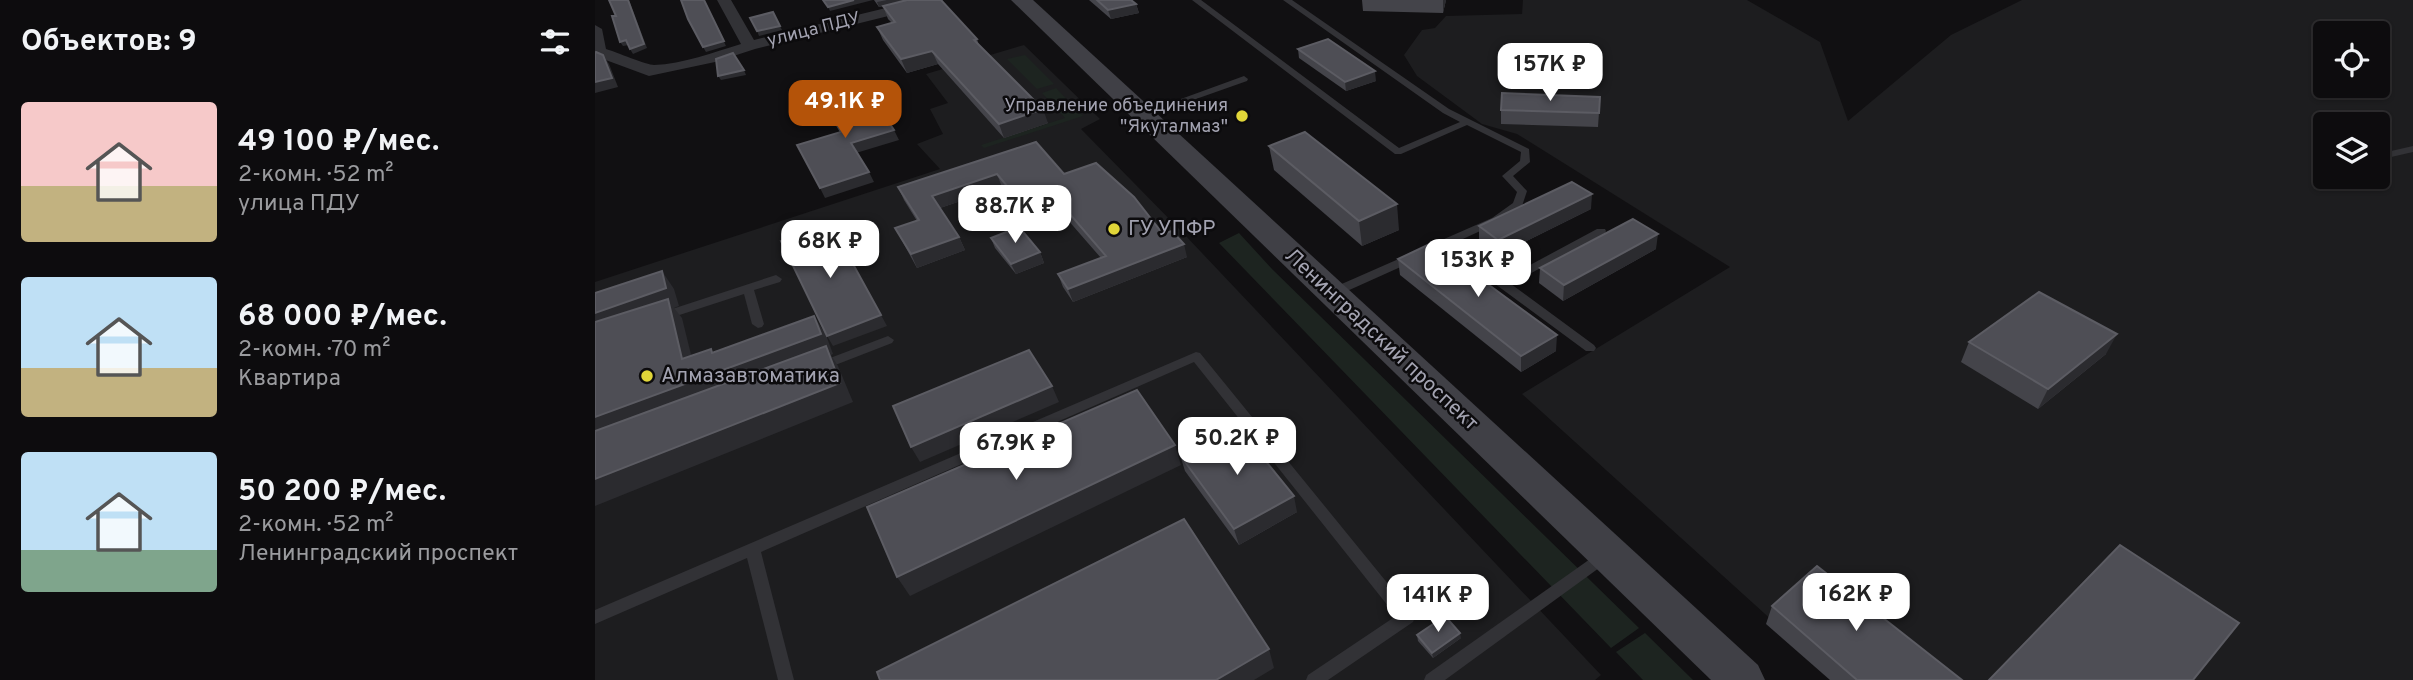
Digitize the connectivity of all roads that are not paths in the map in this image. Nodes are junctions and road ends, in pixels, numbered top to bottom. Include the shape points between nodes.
1 (724, 0) edge
2 (864, 0) edge
3 (936, 0) edge
4 (1021, 0) edge
5 (1196, 0) edge
6 (1287, 0) edge
7 (878, 14) junction
8 (595, 29) edge
9 (750, 46) junction
10 (1244, 79) dead end
11 (1142, 115) junction
12 (1468, 122) junction
13 (2413, 149) edge
14 (2390, 154) edge
15 (1601, 231) dead end
16 (1446, 242) junction
17 (776, 279) dead end
18 (1503, 284) junction
19 (748, 288) junction
20 (1332, 293) junction
21 (642, 324) edge
22 (758, 324) dead end
23 (888, 340) dead end
24 (1590, 348) dead end
25 (811, 369) edge
26 (752, 548) junction
27 (1608, 554) junction
28 (595, 617) edge
29 (786, 680) edge
30 (1314, 680) edge
31 (1432, 680) edge
32 (1742, 680) edge

1 - 9 street, улица ПДУ
2 - 7 street, улица ПДУ
3 - 7 street, улица ПДУ
4 - 11 main road, Ленинградский проспект
5 - 12 lane via 1398,152
6 - 12 lane
7 - 9 street, улица ПДУ
8 - 9 street, улица ПДУ via 599,52 649,71
10 - 11 lane
11 - 20 main road, Ленинградский проспект
12 - 16 lane via 1526,151 1525,162 1507,176 1522,191 1518,204 1496,220
13 - 14 lane
15 - 18 lane
16 - 18 lane
16 - 20 lane
17 - 19 lane
18 - 24 lane
19 - 21 lane
19 - 22 lane
20 - 27 main road, Ленинградский проспект
23 - 25 lane
26 - 28 lane
26 - 29 lane
26 - 30 lane via 1196,356 1407,617
27 - 31 lane
27 - 32 main road, Ленинградский проспект

